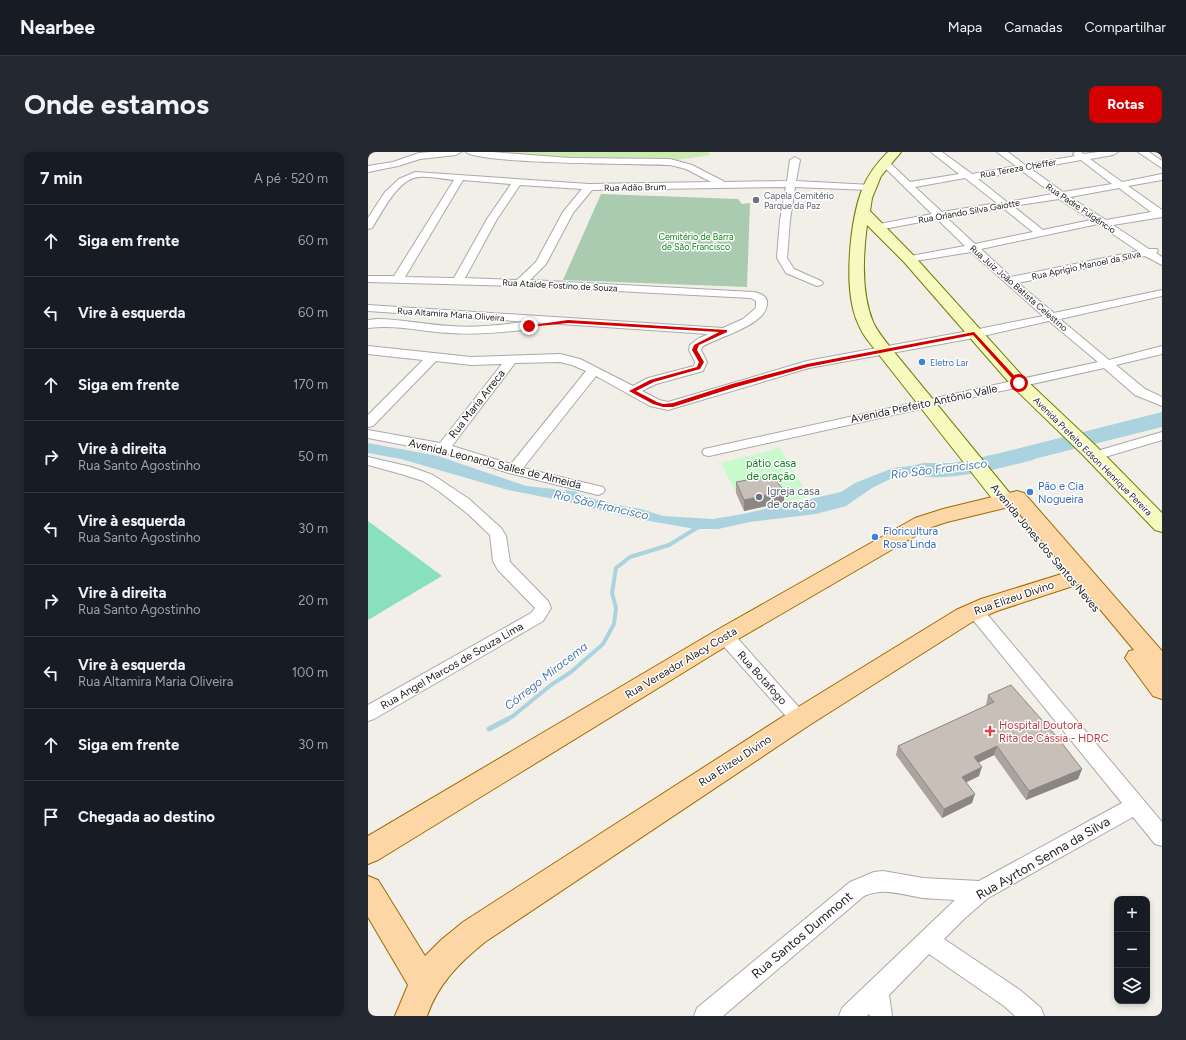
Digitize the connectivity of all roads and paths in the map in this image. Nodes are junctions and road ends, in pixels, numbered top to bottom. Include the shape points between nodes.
1 (456, 152) edge
2 (471, 152) edge
3 (626, 152) edge
4 (895, 152) edge
5 (936, 152) edge
6 (1002, 152) edge
7 (1113, 152) edge
8 (1143, 152) edge
9 (389, 155) dead end
10 (1079, 155) edge
11 (796, 160) dead end
12 (670, 162) junction
13 (884, 162) junction
14 (368, 165) edge
15 (1162, 165) edge
16 (1023, 168) junction
17 (368, 169) edge
18 (969, 176) junction
19 (460, 177) junction
20 (1162, 177) edge
21 (517, 182) junction
22 (791, 184) junction
23 (724, 185) junction
24 (907, 185) junction
25 (1121, 185) junction
26 (589, 187) junction
27 (869, 187) junction
28 (1060, 195) junction
29 (1003, 204) junction
30 (862, 211) junction
31 (1161, 213) edge
32 (940, 215) junction
33 (1101, 222) junction
34 (368, 226) edge
35 (878, 228) junction
36 (1041, 233) junction
37 (973, 248) junction
38 (1162, 249) edge
39 (1148, 252) junction
40 (909, 259) junction
41 (1162, 262) edge
42 (368, 279) edge
43 (397, 280) junction
44 (458, 280) junction
45 (1010, 281) junction
46 (520, 283) junction
47 (817, 283) dead end
48 (1162, 293) edge
49 (368, 308) edge
50 (1052, 317) junction
51 (568, 322) junction
52 (368, 324) edge
53 (725, 331) junction
54 (974, 334) junction
55 (368, 350) edge
56 (888, 350) junction
57 (1162, 350) edge
58 (433, 357) junction
59 (511, 360) junction
60 (1107, 364) junction
61 (594, 370) junction
62 (1019, 383) junction
63 (632, 391) junction
64 (932, 402) junction
65 (1162, 402) edge
66 (368, 423) edge
67 (368, 434) edge
68 (1162, 436) edge
69 (443, 448) junction
70 (709, 452) dead end
71 (1092, 453) junction
72 (368, 461) edge
73 (514, 470) junction
74 (598, 490) dead end
75 (1011, 500) junction
76 (1162, 525) edge
77 (1077, 577) junction
78 (975, 611) junction
79 (725, 636) junction
80 (1157, 666) edge
81 (1162, 689) edge
82 (368, 714) edge
83 (799, 719) junction
84 (1136, 805) junction
85 (1162, 837) edge
86 (368, 851) edge
87 (368, 890) edge
88 (981, 891) junction
89 (927, 940) junction
90 (424, 983) junction
91 (877, 991) junction
92 (412, 1016) edge
93 (705, 1016) edge
94 (850, 1016) edge
95 (881, 1016) edge
96 (1033, 1016) edge

1 - 17 street via 419,156
2 - 12 street via 545,160
3 - 12 street
4 - 13 main road, Avenida Jones dos Santos Neves
5 - 18 street
6 - 16 street, Rua Padre Fulgêncio
7 - 10 street, Rua Tereza Cheffer
8 - 15 street
9 - 14 street
10 - 16 street, Rua Tereza Cheffer
10 - 25 street
11 - 22 street
12 - 23 street via 689,167
13 - 24 street, Rua Juiz João Batista Celestino
13 - 27 main road, Avenida Jones dos Santos Neves
16 - 18 street, Rua Tereza Cheffer
16 - 28 street, Rua Padre Fulgêncio
18 - 24 street, Rua Tereza Cheffer
18 - 29 street
19 - 21 street, Rua Adão Brum
19 - 34 street, Rua Adão Brum via 418,174 402,179
19 - 43 street
20 - 25 street, Rua Orlando Silva Gaiotte
21 - 26 street, Rua Adão Brum
21 - 44 street via 492,219
22 - 23 street, Rua Adão Brum
22 - 27 street, Rua Adão Brum
22 - 47 street via 782,258 786,267 794,274
23 - 26 street, Rua Adão Brum
24 - 32 street, Rua Juiz João Batista Celestino
25 - 28 street, Rua Orlando Silva Gaiotte
25 - 31 street
26 - 46 street via 568,212 541,264
27 - 30 main road, Avenida Jones dos Santos Neves
28 - 29 street, Rua Orlando Silva Gaiotte
28 - 33 street, Rua Padre Fulgêncio
29 - 32 street, Rua Orlando Silva Gaiotte
29 - 36 street
30 - 35 main road, Avenida Prefeito Edson Henrique Pereira
30 - 56 main road, Avenida Jones dos Santos Neves via 858,254 858,298 866,326
31 - 33 street
32 - 35 street, Rua Orlando Silva Gaiotte
32 - 37 street, Rua Juiz João Batista Celestino
33 - 36 street
33 - 39 street, Rua Padre Fulgêncio
35 - 40 main road, Avenida Prefeito Edson Henrique Pereira
36 - 37 street
37 - 40 street
37 - 45 street, Rua Juiz João Batista Celestino
38 - 39 street, Rua Aprígio Manoel da Silva
39 - 41 street, Rua Padre Fulgêncio
39 - 45 street, Rua Aprígio Manoel da Silva
40 - 54 main road, Avenida Prefeito Edson Henrique Pereira
42 - 43 street, Rua Ataíde Fostino de Souza
43 - 44 street, Rua Ataíde Fostino de Souza
44 - 46 street, Rua Ataíde Fostino de Souza
45 - 50 street, Rua Juiz João Batista Celestino
46 - 53 street, Rua Ataíde Fostino de Souza via 753,296 761,299 763,304 758,315
48 - 50 street
49 - 51 street, Rua Altamira Maria Oliveira
50 - 54 street
50 - 60 street, Rua Juiz João Batista Celestino
51 - 52 street via 481,330 442,329 396,323
51 - 53 street, Rua Altamira Maria Oliveira
53 - 63 street via 696,345 695,350 701,362 699,368 652,381
54 - 56 street
54 - 62 main road, Avenida Prefeito Edson Henrique Pereira
55 - 58 street
56 - 63 street via 807,365 673,405 659,405
56 - 64 main road, Avenida Jones dos Santos Neves
57 - 60 street, Avenida Prefeito Antônio Valle
58 - 59 street via 470,361
58 - 66 street
59 - 61 street via 560,358
59 - 69 street, Rua Maria Arreca
60 - 62 street, Avenida Prefeito Antônio Valle
60 - 65 street, Rua Juiz João Batista Celestino via 1140,392
61 - 63 street
61 - 73 street
62 - 64 street, Avenida Prefeito Antônio Valle
62 - 71 main road, Avenida Prefeito Edson Henrique Pereira
64 - 70 street, Avenida Prefeito Antônio Valle
64 - 75 main road, Avenida Jones dos Santos Neves
67 - 69 street, Avenida Leonardo Salles de Almeida
68 - 71 street
69 - 73 street, Avenida Leonardo Salles de Almeida
71 - 76 main road, Avenida Prefeito Edson Henrique Pereira
72 - 82 street, Rua Angel Marcos de Souza Lima via 428,478 451,492 492,527 498,536 504,566 543,608 537,617
73 - 74 street, Avenida Leonardo Salles de Almeida
75 - 77 main road, Avenida Jones dos Santos Neves
75 - 79 main road, Rua Vereador Alacy Costa via 922,523
77 - 78 main road, Rua Elizeu Divino
77 - 80 main road, Avenida Jones dos Santos Neves
78 - 83 main road, Rua Elizeu Divino
78 - 84 street
79 - 83 street, Rua Botafogo
79 - 86 main road, Rua Vereador Alacy Costa
80 - 81 main road, Avenida Jones dos Santos Neves
83 - 90 main road, Rua Elizeu Divino via 474,932 437,964
84 - 85 street
84 - 88 street, Rua Ayrton Senna da Silva
87 - 90 main road
88 - 89 street, Rua Ayrton Senna da Silva
88 - 93 street, Rua Santos Dummont via 923,888 883,881 857,889
89 - 91 street, Rua Ayrton Senna da Silva
89 - 96 street via 1012,998
90 - 92 main road, Rua Elizeu Divino
91 - 94 street, Rua Ayrton Senna da Silva
91 - 95 street

